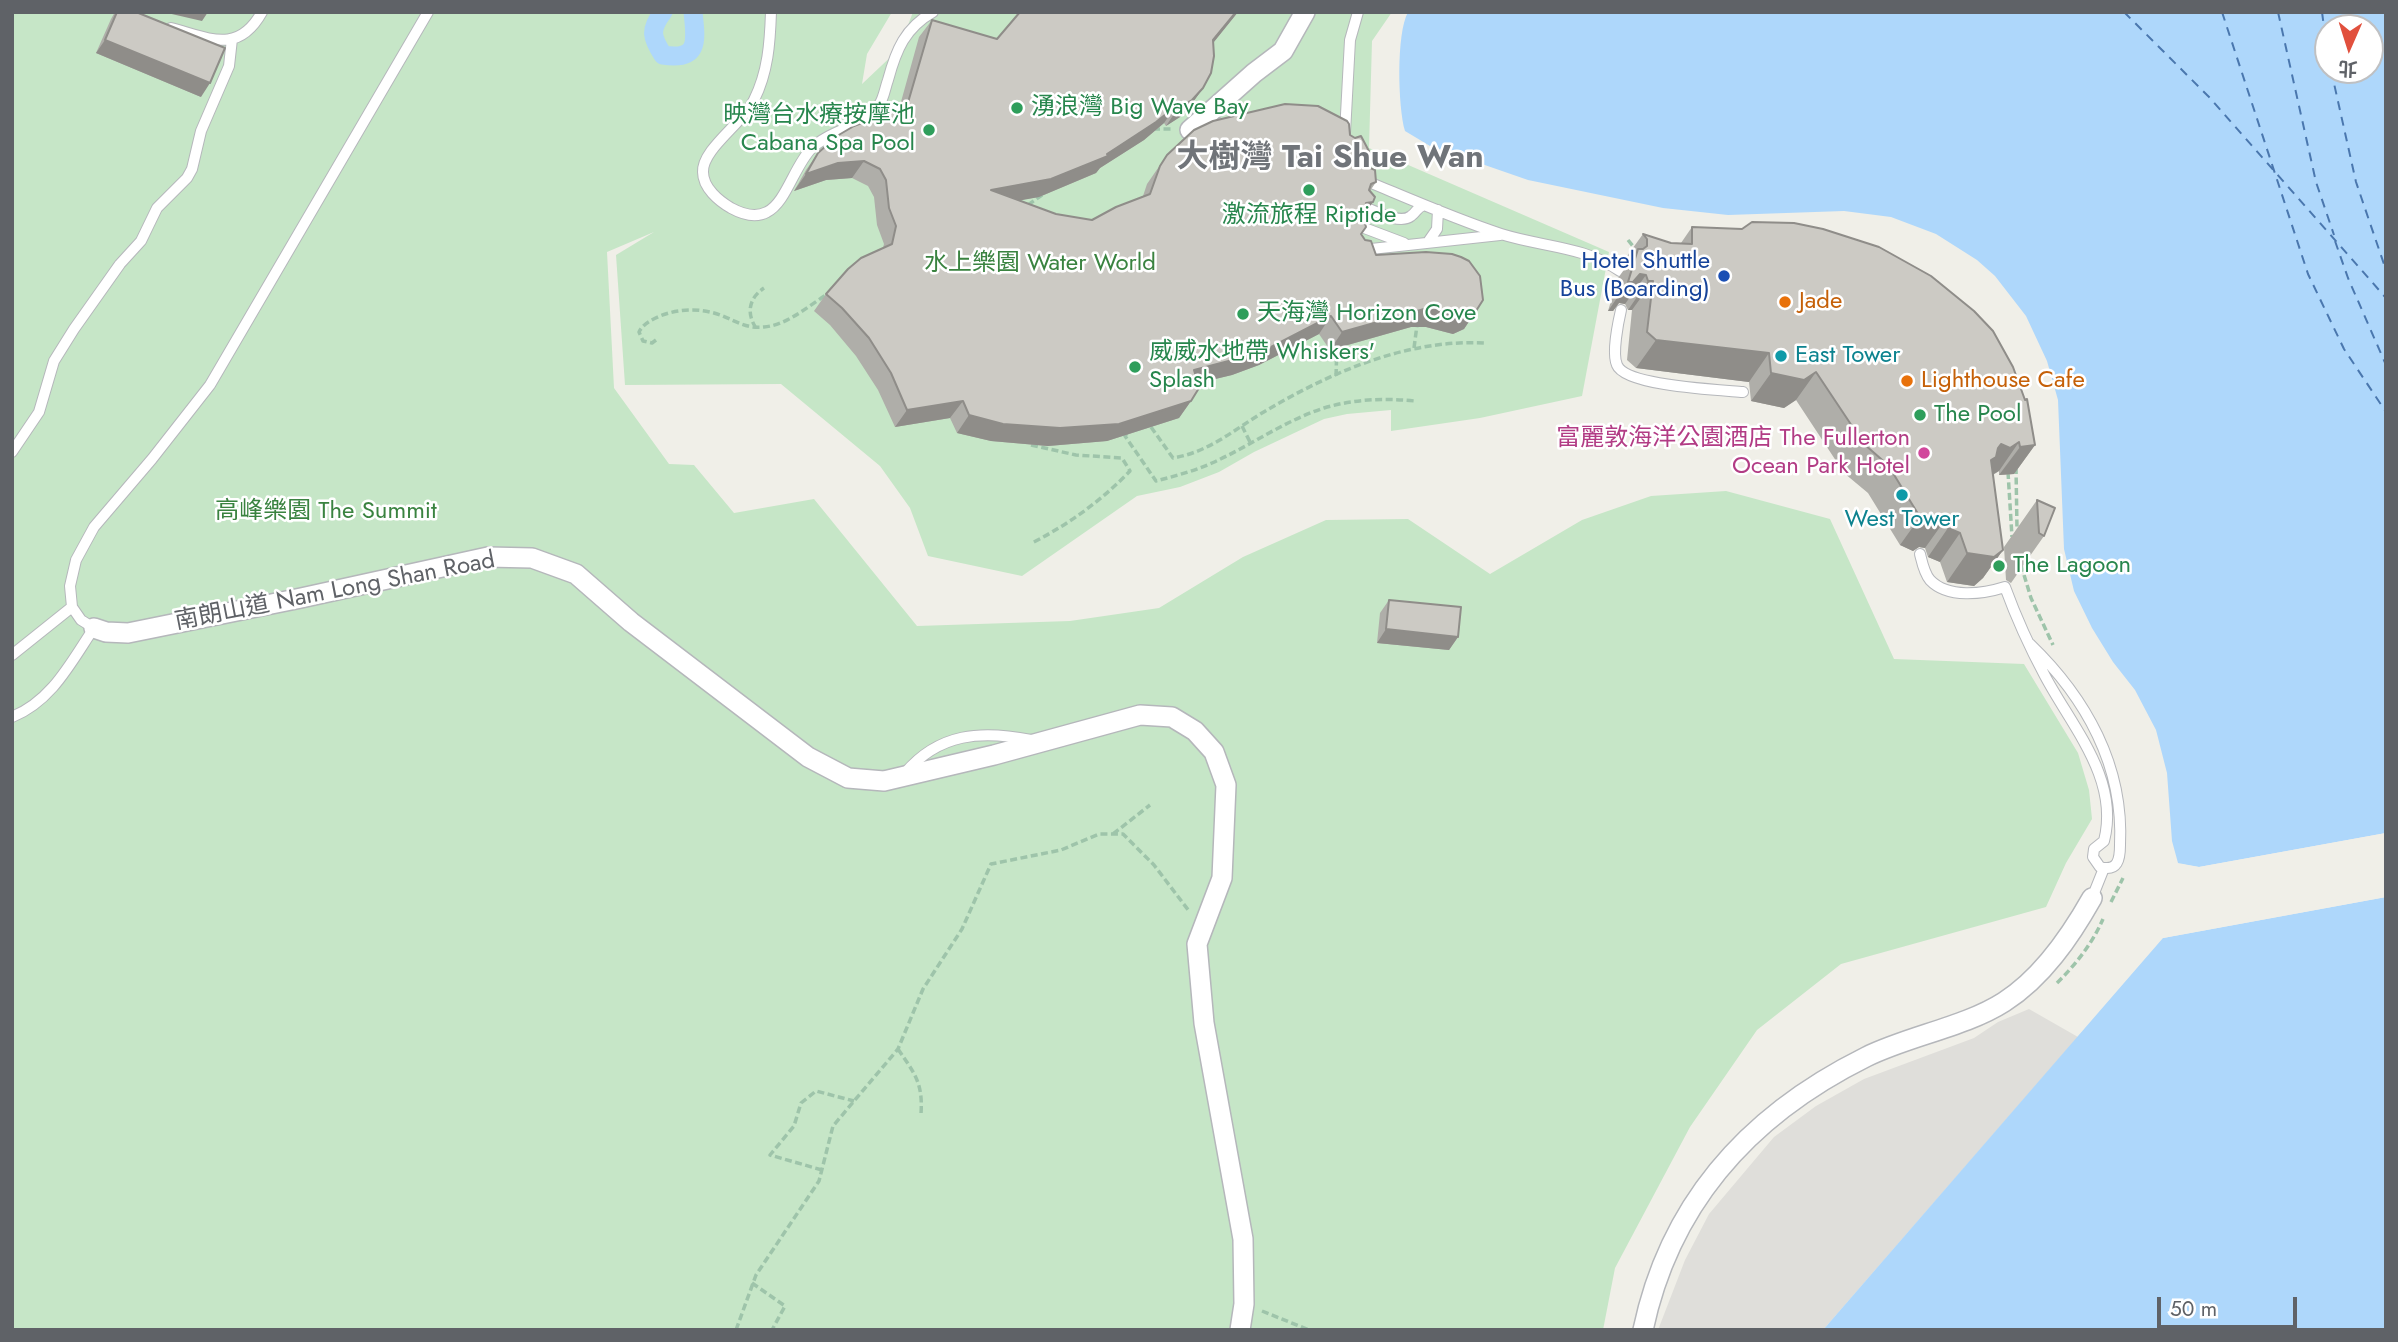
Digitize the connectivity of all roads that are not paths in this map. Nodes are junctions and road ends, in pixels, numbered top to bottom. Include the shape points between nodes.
1 (262, 12) edge
2 (428, 12) edge
3 (771, 12) edge
4 (933, 12) edge
5 (1305, 12) edge
6 (1358, 12) edge
7 (164, 26) edge
8 (232, 40) junction
9 (1190, 130) edge
10 (1344, 148) edge
11 (1361, 179) edge
12 (1424, 205) junction
13 (1364, 207) edge
14 (1438, 210) junction
15 (1359, 226) edge
16 (1504, 235) junction
17 (1428, 242) junction
18 (1408, 244) junction
19 (1356, 251) edge
20 (1620, 271) dead end
21 (1621, 310) dead end
22 (1744, 392) dead end
23 (12, 452) edge
24 (1920, 554) dead end
25 (72, 607) junction
26 (94, 628) junction
27 (2031, 644) junction
28 (12, 655) edge
29 (12, 717) edge
30 (2104, 841) junction
31 (2120, 850) junction
32 (2104, 868) junction
33 (2092, 898) joint
34 (1242, 1319) edge
35 (1643, 1330) edge

1 - 8 lane via 254,27
2 - 25 lane via 210,385 94,527 76,560 70,586
3 - 4 lane via 765,72 754,100 711,152 702,172 709,190 727,206 752,215 765,214 775,206 811,148 874,110 883,97 902,40
5 - 9 street via 1283,51
6 - 10 lane via 1350,40
7 - 8 lane
8 - 23 lane via 229,66 201,131 192,169 157,208 141,241 74,329 54,361 39,412
11 - 12 lane
12 - 13 lane via 1404,219
12 - 14 lane
14 - 16 lane
14 - 17 lane via 1437,229
15 - 18 lane
16 - 17 lane
16 - 20 lane via 1588,254
17 - 18 lane
18 - 19 lane
21 - 22 lane via 1616,359 1623,373 1644,381
24 - 27 lane via 1929,579 1941,587 1964,593 2005,587
25 - 26 lane
25 - 28 lane
26 - 29 lane via 54,687 36,705
26 - 34 street, 南朗山道 Nam Long Shan Road via 128,633 488,556 532,558 576,574 631,622 808,757 848,778 884,781 1140,715 1172,718 1195,731 1214,752 1226,785 1223,878 1197,944 1204,1024 1243,1240
27 - 30 lane via 2094,759 2104,798
27 - 31 lane via 2055,668 2102,742 2119,801
30 - 31 lane
30 - 32 lane via 2093,853 2095,862
31 - 32 lane via 2118,863
32 - 33 lane
33 - 35 street via 2057,951 2026,987 2002,1004 1866,1057 1800,1094 1745,1139 1685,1218 1661,1270

